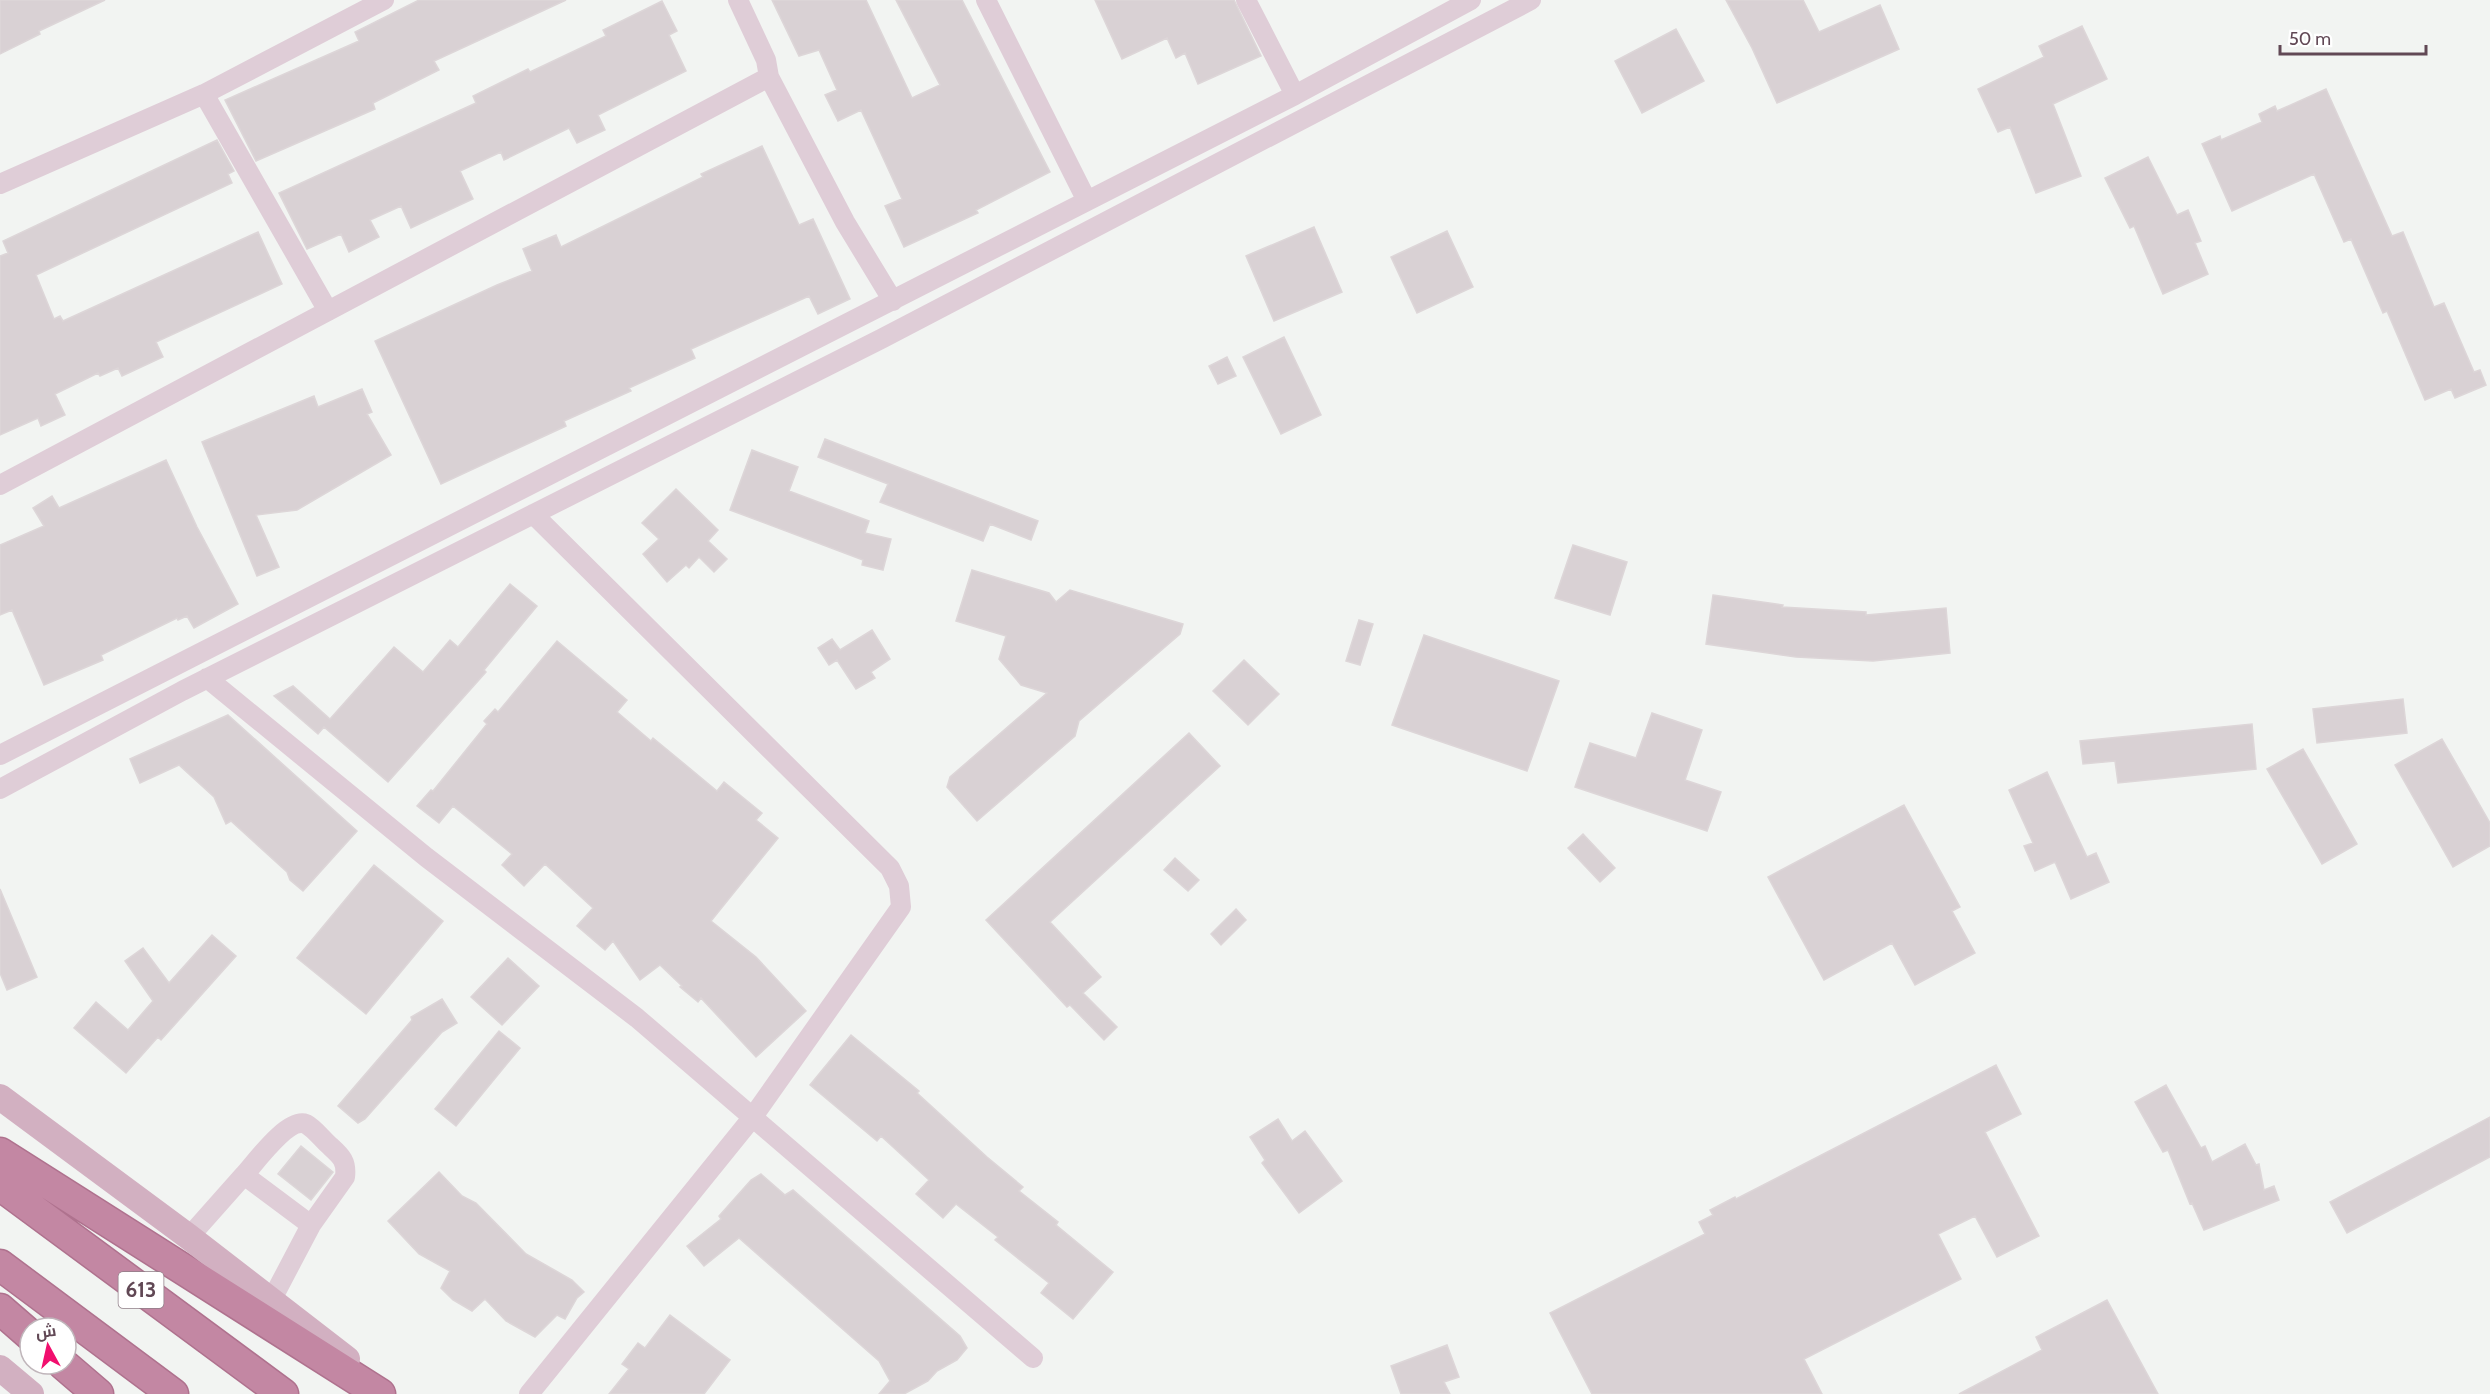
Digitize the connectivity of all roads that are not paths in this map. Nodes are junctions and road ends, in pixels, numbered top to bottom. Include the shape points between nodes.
1 (384, 0) edge
2 (738, 0) edge
3 (986, 0) edge
4 (1246, 0) edge
5 (1472, 0) edge
6 (1531, 0) edge
7 (769, 77) junction
8 (204, 94) junction
9 (1295, 95) junction
10 (0, 184) edge
11 (1088, 201) junction
12 (893, 301) junction
13 (328, 311) junction
14 (0, 485) edge
15 (533, 514) junction
16 (207, 678) junction
17 (0, 755) edge
18 (0, 789) edge
19 (0, 1097) edge
20 (752, 1118) junction
21 (0, 1153) edge
22 (244, 1175) junction
23 (0, 1185) edge
24 (311, 1225) junction
25 (189, 1237) junction
26 (0, 1265) edge
27 (271, 1301) junction
28 (0, 1309) edge
29 (18, 1325) edge
30 (1033, 1358) dead end
31 (0, 1368) edge
32 (77, 1376) edge
33 (31, 1394) edge
34 (98, 1394) edge
35 (173, 1394) edge
36 (283, 1394) edge
37 (380, 1394) edge
38 (392, 1394) edge
39 (529, 1394) edge

1 - 8 street
2 - 7 street via 766,60
3 - 11 street
4 - 9 street
5 - 9 street
6 - 15 street via 881,339
7 - 12 street via 845,222
7 - 13 street
8 - 10 street
8 - 13 street
9 - 11 street
11 - 12 street
12 - 17 street
13 - 14 street
15 - 16 street
15 - 20 street via 890,868 899,886 901,907
16 - 18 street
16 - 20 street via 426,857 637,1018
19 - 25 main road
20 - 30 street
20 - 39 street
21 - 37 highway
22 - 24 street
22 - 24 street via 286,1129 295,1123 306,1124 344,1158 346,1168 345,1177
22 - 25 street
23 - 36 highway, 613
24 - 27 street
25 - 27 main road
26 - 35 highway
27 - 38 main road
28 - 29 highway
31 - 33 main road
32 - 34 highway

